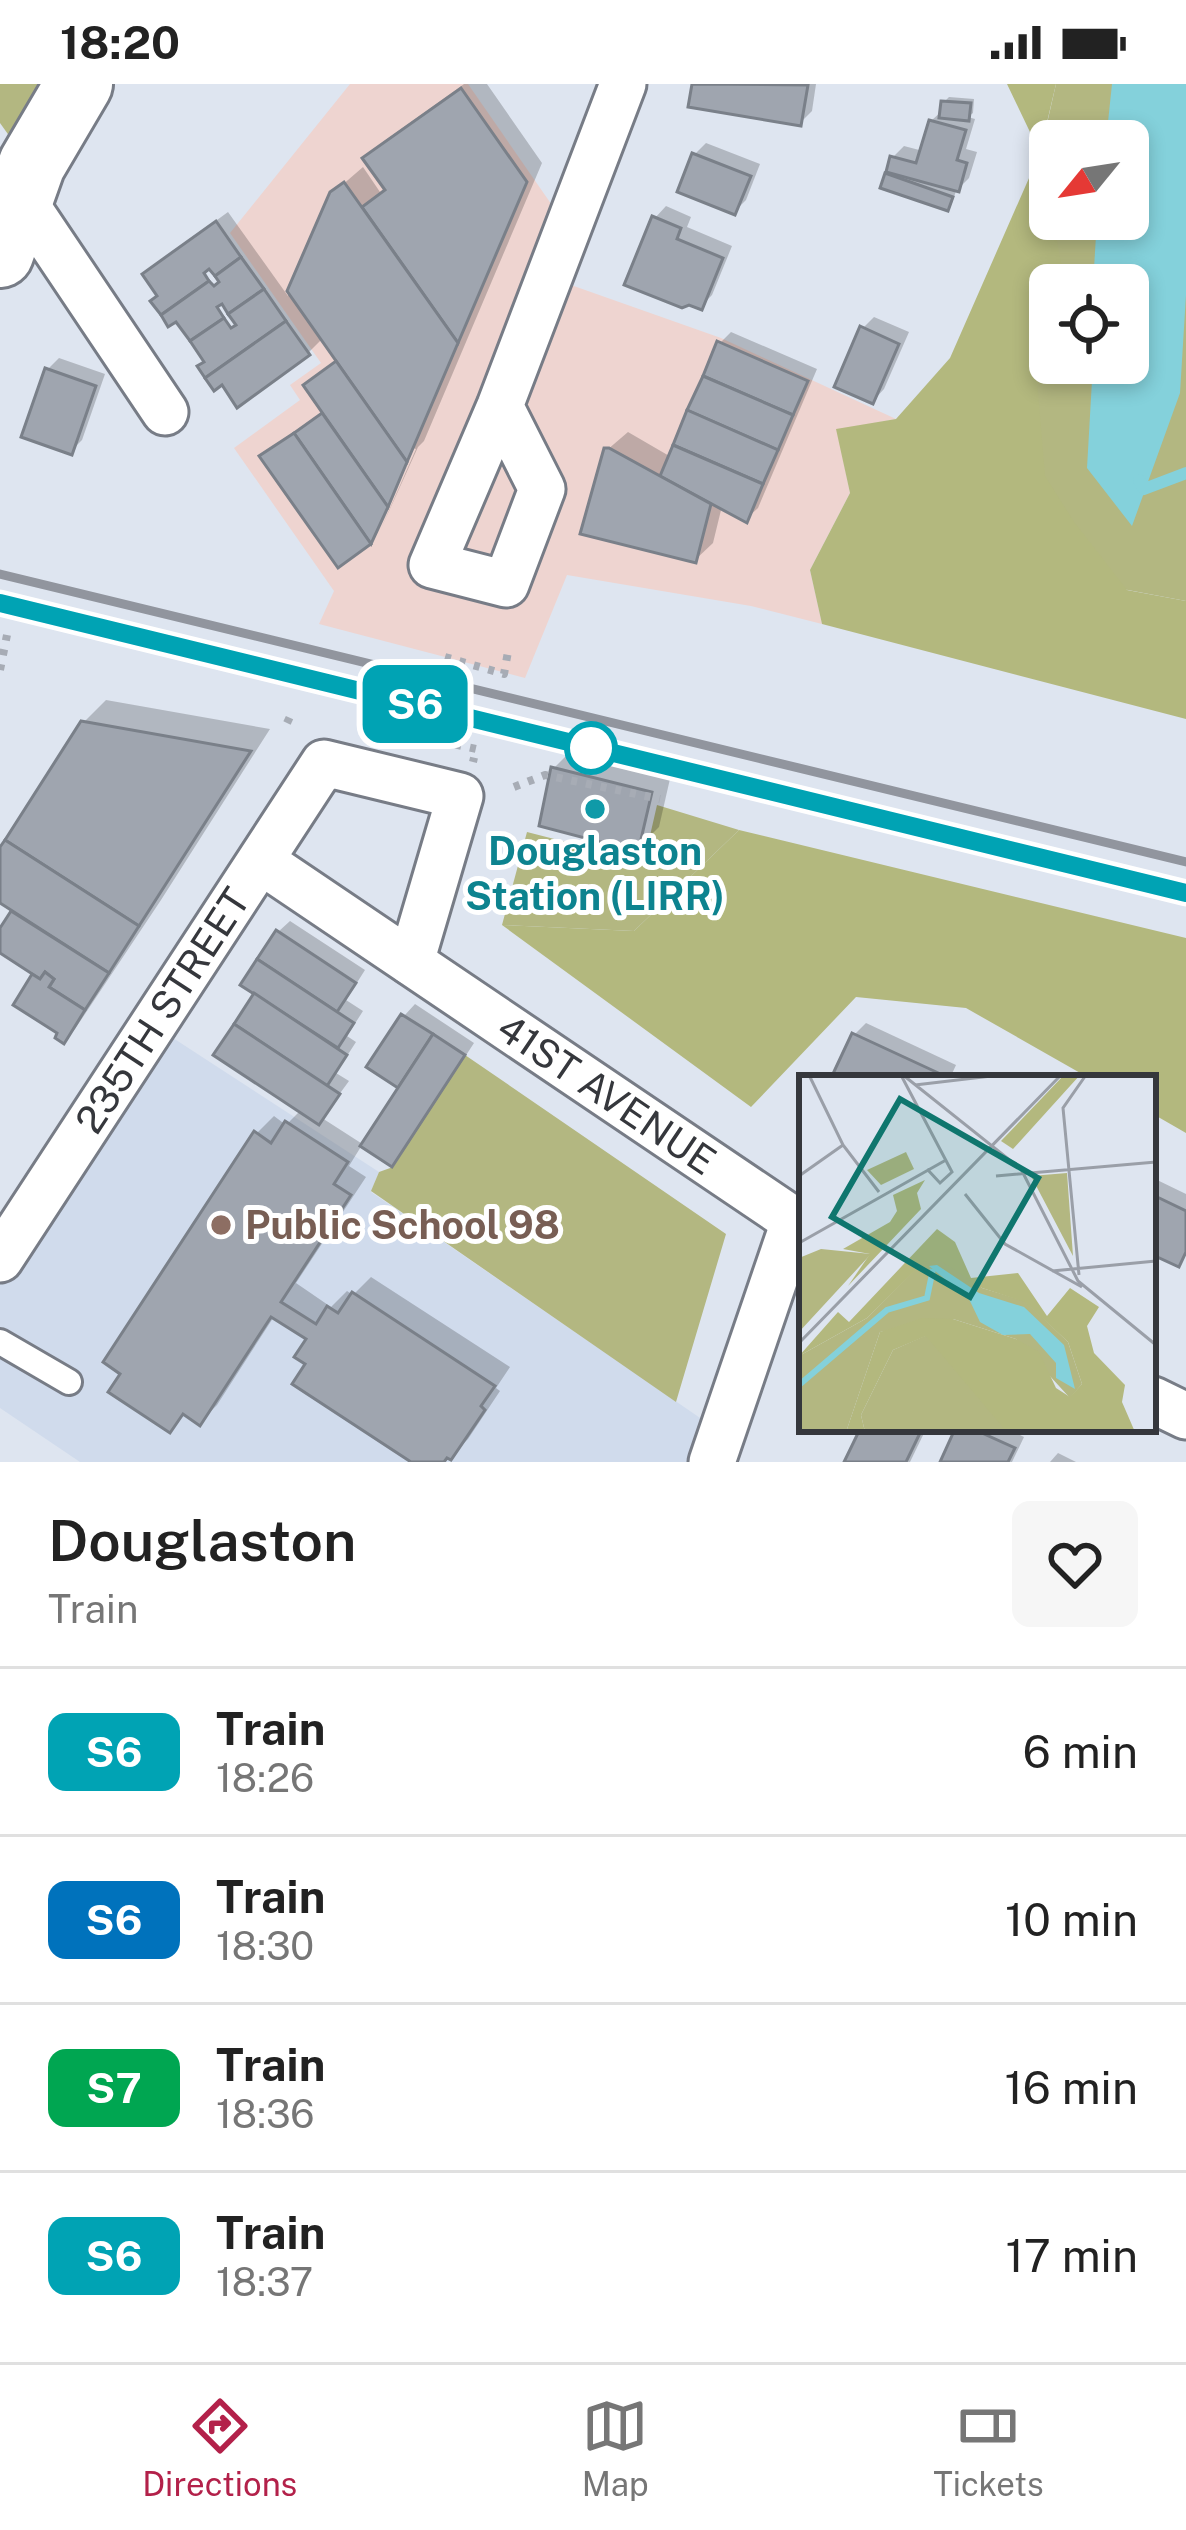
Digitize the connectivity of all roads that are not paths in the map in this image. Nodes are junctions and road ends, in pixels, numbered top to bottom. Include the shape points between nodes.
1 (79, 84) edge
2 (623, 84) edge
3 (7, 206) edge
4 (500, 406) junction
5 (165, 412) dead end
6 (261, 861) junction
7 (411, 962) junction
8 (798, 1224) edge
9 (0, 1259) edge
10 (0, 1342) edge
11 (69, 1382) dead end
12 (1156, 1401) edge
13 (1186, 1416) edge
14 (712, 1462) edge

1 - 3 main road
2 - 4 street
3 - 5 street
4 - 4 street via 432,565 506,584 542,489
6 - 7 street, 41ST AVENUE
6 - 7 street, 235TH STREET via 324,763 460,796
6 - 9 street, 235TH STREET
7 - 8 street, 41ST AVENUE
8 - 14 street
10 - 11 lane
12 - 13 street

